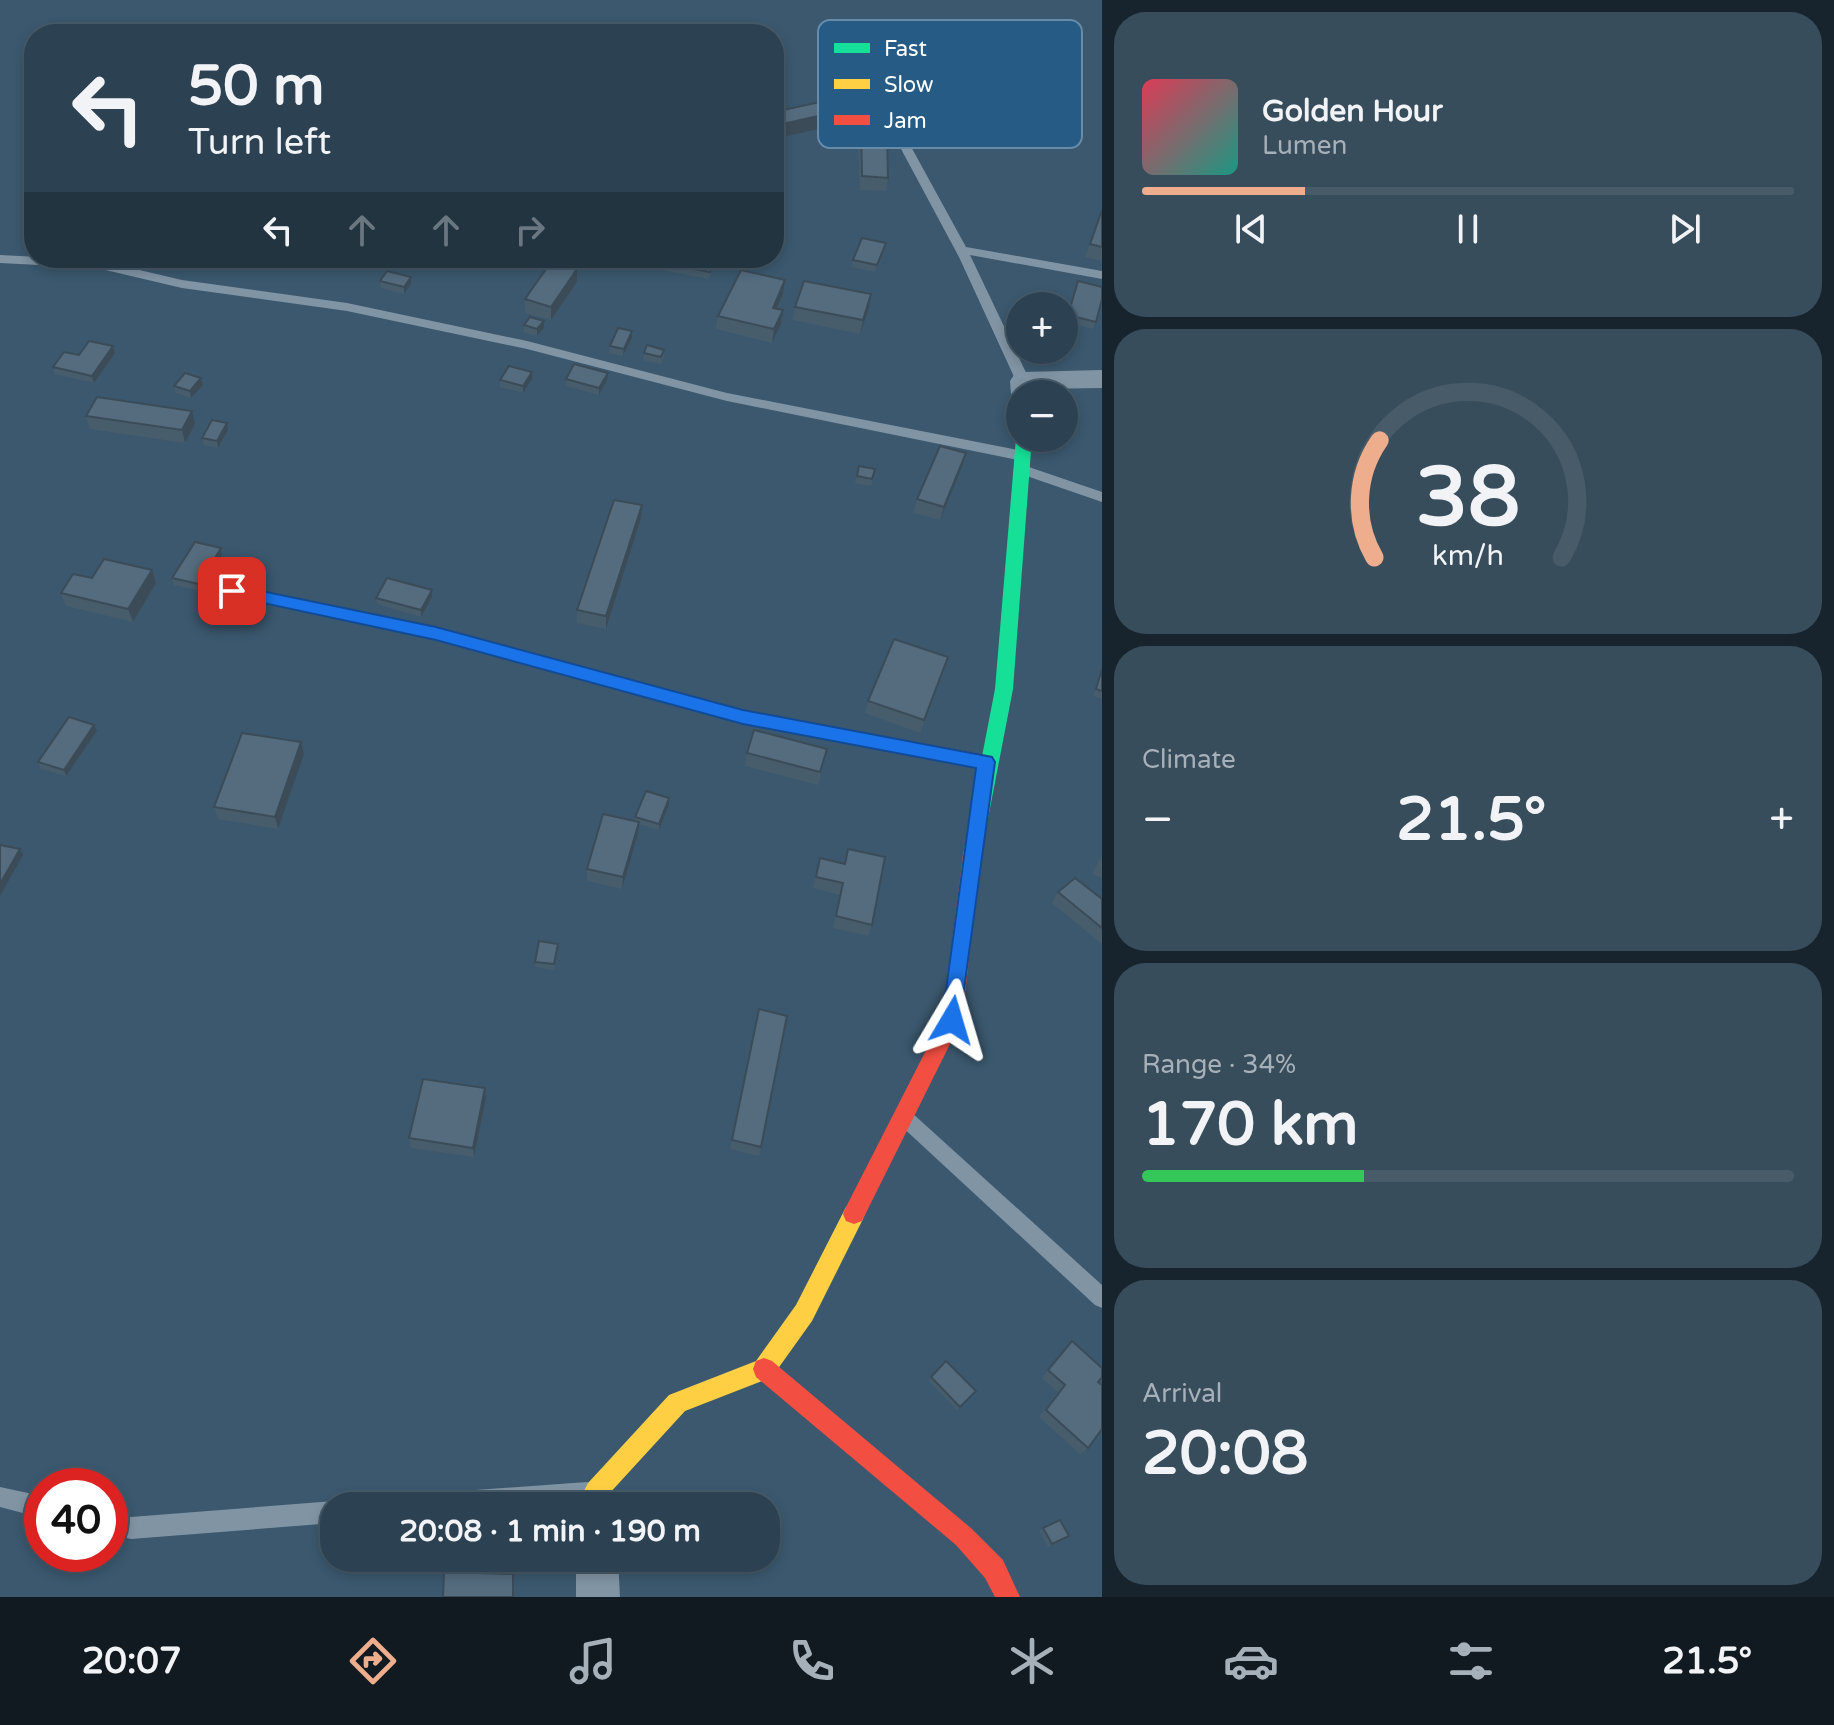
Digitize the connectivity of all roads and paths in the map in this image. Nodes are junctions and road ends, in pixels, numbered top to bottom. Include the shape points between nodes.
1 (906, 148) edge
2 (961, 250) junction
3 (0, 259) edge
4 (24, 260) edge
5 (114, 268) edge
6 (1102, 275) edge
7 (1102, 379) edge
8 (1020, 380) edge
9 (1078, 382) edge
10 (1024, 455) edge
11 (1102, 497) edge
12 (232, 591) dead end
13 (986, 762) junction
14 (904, 1117) junction
15 (1102, 1298) edge
16 (764, 1369) junction
17 (601, 1492) edge
18 (0, 1497) edge
19 (24, 1503) edge
20 (320, 1513) edge
21 (128, 1527) edge
22 (597, 1572) edge
23 (598, 1597) edge
24 (1008, 1597) edge

1 - 2 lane
2 - 6 lane
2 - 8 lane
3 - 4 lane
5 - 10 lane via 182,284 347,307 527,345 727,397
7 - 9 street
10 - 11 lane
10 - 13 street via 1004,689
12 - 13 street via 436,633 743,717
13 - 14 street via 952,1020
14 - 15 lane
14 - 16 street via 804,1313
16 - 17 street via 677,1403
16 - 24 street via 964,1537 994,1569
18 - 19 lane
20 - 21 lane
22 - 23 street

